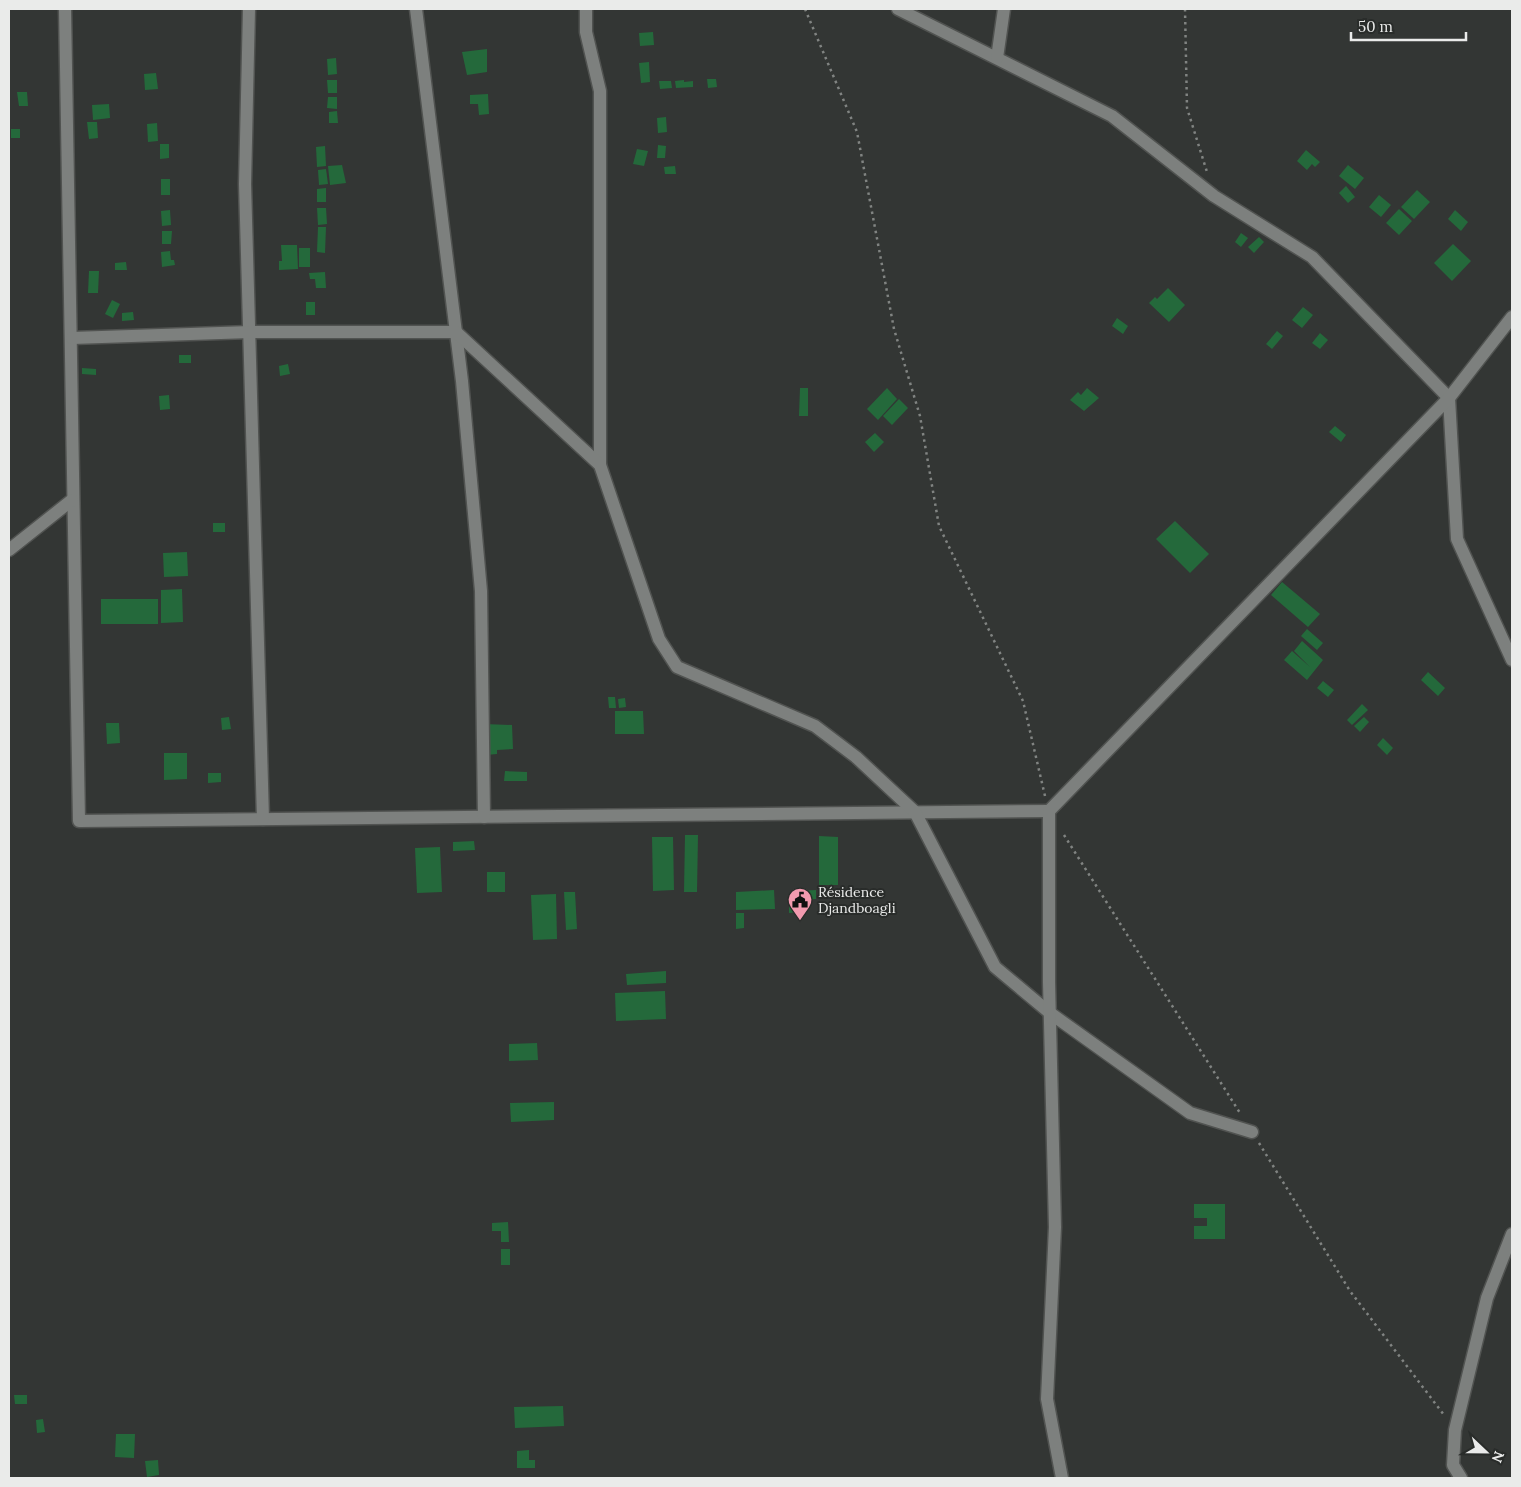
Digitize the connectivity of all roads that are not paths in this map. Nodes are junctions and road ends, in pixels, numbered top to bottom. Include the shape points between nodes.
1 (65, 9) edge
2 (249, 9) edge
3 (416, 9) edge
4 (586, 9) edge
5 (898, 9) edge
6 (1004, 9) edge
7 (997, 58) junction
8 (1512, 317) edge
9 (250, 332) junction
10 (456, 332) junction
11 (72, 338) junction
12 (1449, 398) junction
13 (600, 465) junction
14 (72, 500) junction
15 (9, 550) edge
16 (1512, 660) edge
17 (1049, 811) junction
18 (915, 812) junction
19 (484, 817) junction
20 (263, 819) junction
21 (1050, 1013) junction
22 (1252, 1132) road end
23 (1512, 1234) edge
24 (1062, 1478) edge
25 (1461, 1478) edge

1 - 11 street
2 - 9 street via 245,184
3 - 10 street
4 - 13 street via 586,32 600,91
5 - 7 street
6 - 7 street
7 - 12 street via 1112,116 1214,196 1312,257
8 - 12 street
9 - 10 street
9 - 11 street
9 - 20 street
10 - 13 street
10 - 19 street via 480,591
11 - 14 street
12 - 16 street via 1457,539
12 - 17 street
13 - 18 street via 659,639 677,667 815,726 856,757
14 - 15 street
14 - 20 street via 79,821
17 - 18 street
17 - 21 street
18 - 19 street
18 - 21 street via 995,967
19 - 20 street
21 - 22 street via 1190,1113
21 - 24 street via 1055,1227 1047,1399
23 - 25 street via 1487,1298 1455,1430 1453,1465

